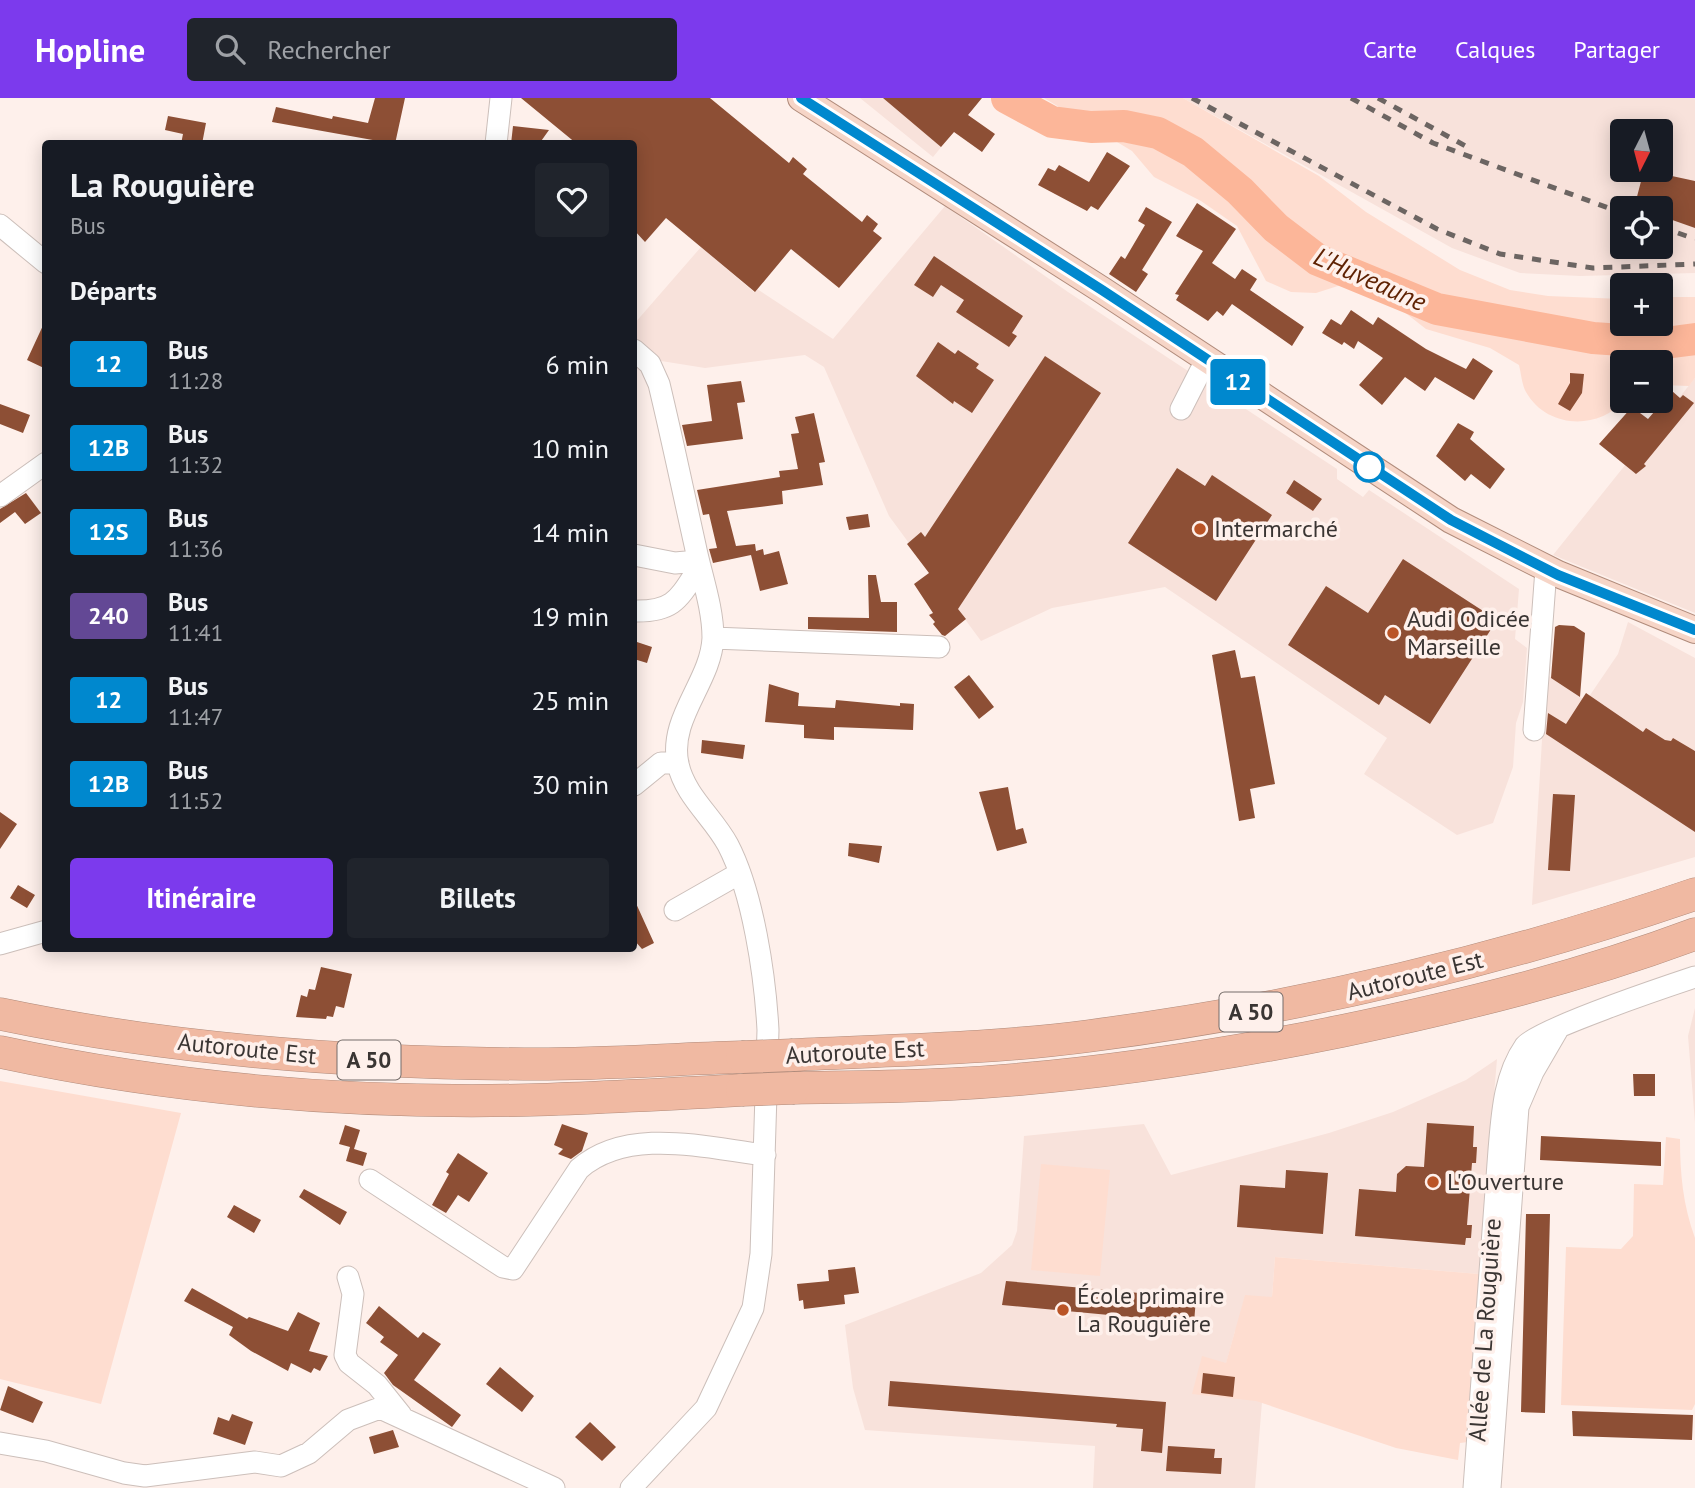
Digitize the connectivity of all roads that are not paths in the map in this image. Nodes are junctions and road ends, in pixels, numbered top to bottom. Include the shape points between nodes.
1 (500, 98) edge
2 (801, 98) edge
3 (496, 140) edge
4 (0, 225) edge
5 (42, 259) edge
6 (637, 353) edge
7 (1206, 360) junction
8 (1181, 409) dead end
9 (42, 466) edge
10 (0, 496) edge
11 (637, 556) edge
12 (699, 563) junction
13 (1546, 569) junction
14 (637, 611) edge
15 (1695, 630) edge
16 (713, 638) junction
17 (939, 647) dead end
18 (1534, 730) dead end
19 (678, 763) junction
20 (637, 783) edge
21 (740, 873) junction
22 (1695, 875) edge
23 (1695, 894) edge
24 (675, 910) dead end
25 (42, 932) edge
26 (1695, 934) edge
27 (0, 944) edge
28 (1528, 947) junction
29 (1695, 977) edge
30 (0, 1014) edge
31 (1558, 1029) junction
32 (0, 1052) edge
33 (765, 1155) junction
34 (370, 1181) dead end
35 (348, 1277) dead end
36 (404, 1419) junction
37 (0, 1443) edge
38 (554, 1488) edge
39 (631, 1488) edge
40 (1474, 1488) edge
41 (1490, 1488) edge

1 - 3 street
2 - 7 main road
4 - 5 street
6 - 12 street via 650,364 659,384
7 - 8 street
7 - 13 main road via 1451,520
9 - 10 street
11 - 12 street
12 - 14 street via 677,601 666,609
12 - 16 street
13 - 15 main road
13 - 18 street
16 - 17 street
16 - 19 street via 710,656 680,724
19 - 20 street via 661,763
19 - 21 street via 690,793 727,843
21 - 24 street
21 - 33 street via 766,996
22 - 28 highway
23 - 28 highway, Autoroute Est / A 50
25 - 27 street
26 - 32 highway, Autoroute Est / A 50, bridge via 1635,957 1461,1006 1247,1050 955,1084 527,1100 335,1096 168,1080
28 - 30 highway, Autoroute Est / A 50, bridge via 1351,993 1203,1020 1086,1037 793,1055 526,1064 342,1060 57,1026
29 - 31 street, Allée de La Rouguière
31 - 40 street, Allée de La Rouguière via 1527,1043 1504,1097
31 - 41 street, Allée de La Rouguière via 1518,1107
33 - 34 street via 640,1145 615,1147 594,1156 579,1169 513,1269 503,1267
33 - 39 street via 761,1254 753,1308 706,1408
35 - 36 street via 353,1294 345,1354
36 - 37 street via 380,1408 371,1409 348,1420 309,1453 281,1466 255,1462 145,1476
36 - 38 street

